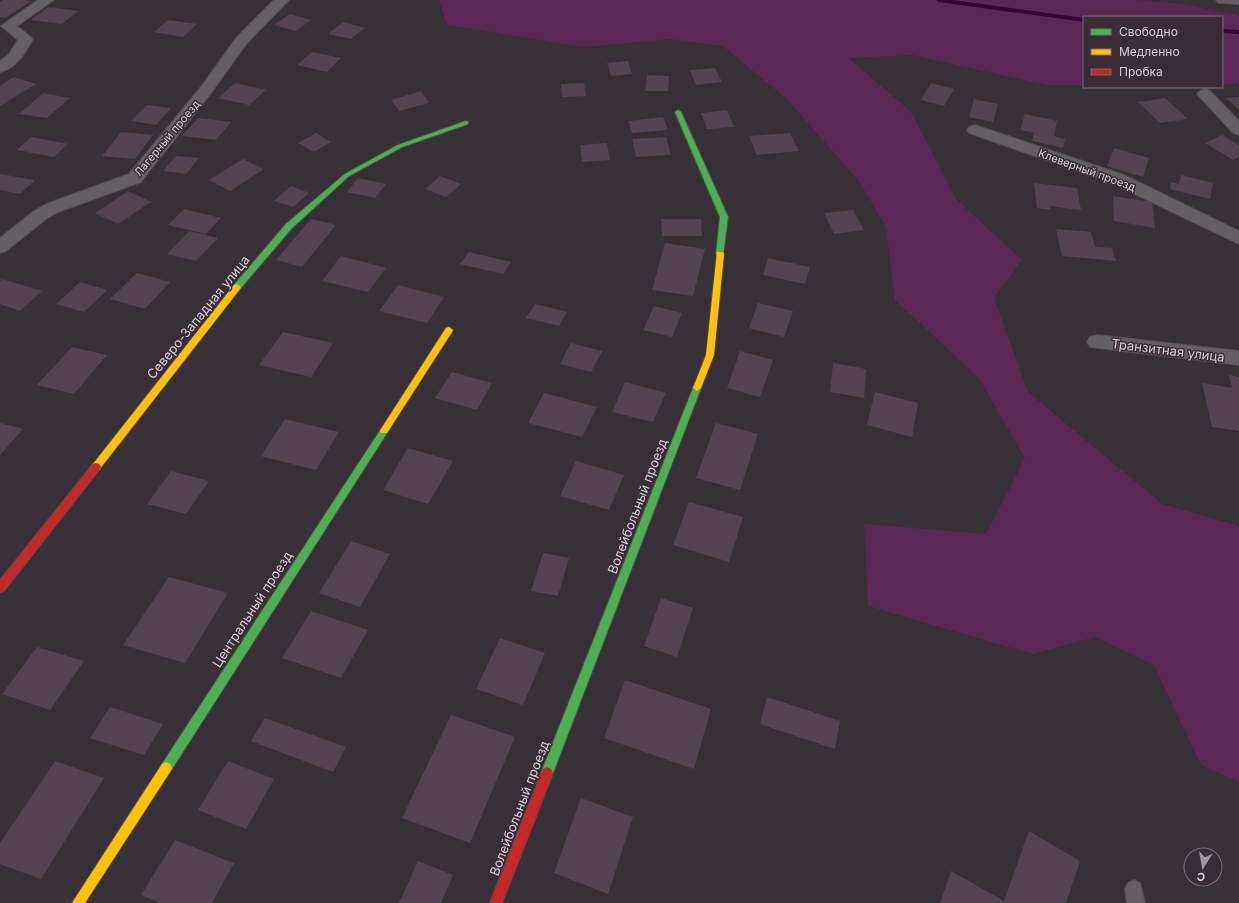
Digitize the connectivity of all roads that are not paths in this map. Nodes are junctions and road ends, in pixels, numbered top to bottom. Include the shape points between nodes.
1 (47, 0) edge
2 (282, 0) edge
3 (1223, 0) edge
4 (1239, 0) edge
5 (4, 26) edge
6 (0, 68) edge
7 (1205, 94) dead end
8 (678, 112) dead end
9 (466, 123) dead end
10 (975, 130) dead end
11 (1239, 130) edge
12 (1239, 238) edge
13 (0, 247) edge
14 (449, 330) dead end
15 (1097, 342) dead end
16 (1239, 358) edge
17 (0, 588) edge
18 (78, 903) edge
19 (496, 903) edge

1 - 5 street
2 - 13 street, Лагерный проезд via 242,40 206,90 135,178 46,211
3 - 4 street
5 - 6 street via 26,39 15,58
7 - 11 street
8 - 19 street, Волейбольный проезд via 724,217 710,355
9 - 17 street, Северо-Западная улица via 400,146 347,175 289,226 236,288
10 - 12 street, Клеверный проезд via 1118,179
14 - 18 street, Центральный проезд
15 - 16 street, Транзитная улица

